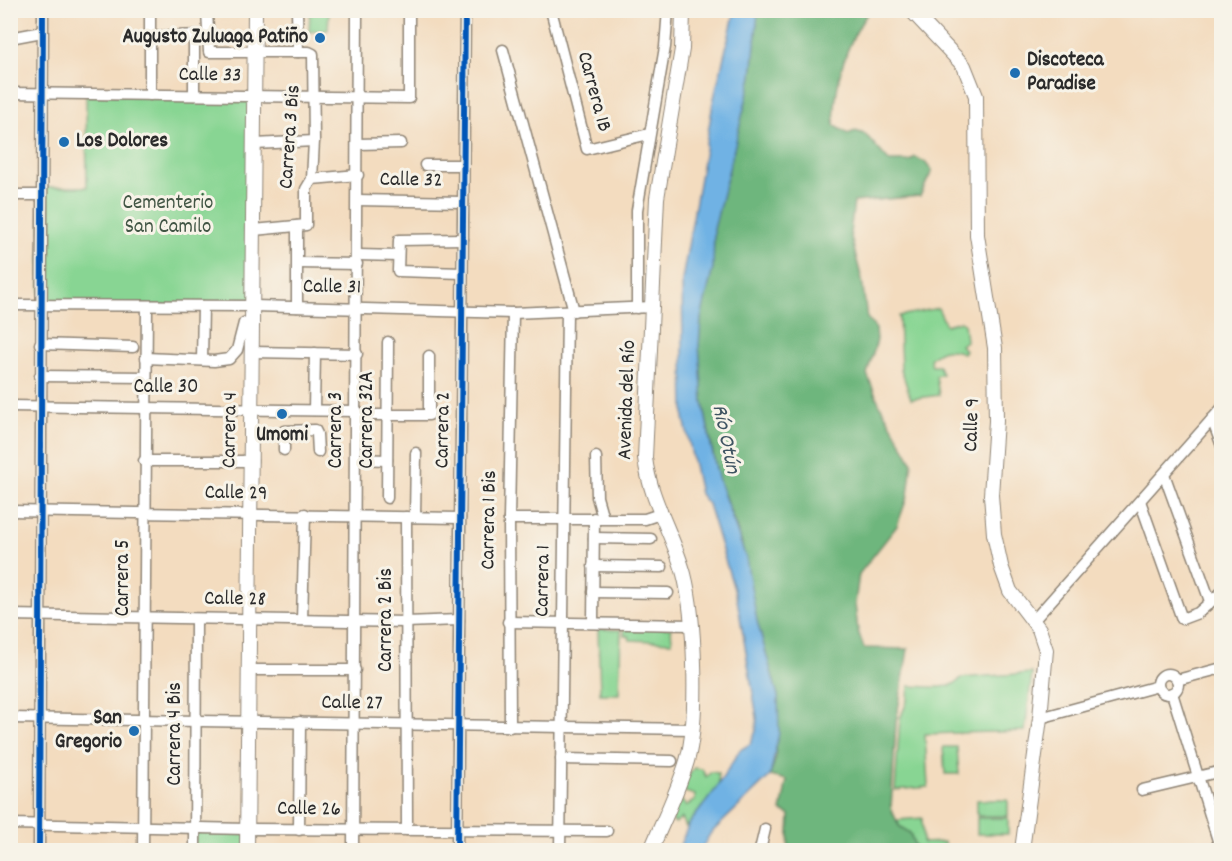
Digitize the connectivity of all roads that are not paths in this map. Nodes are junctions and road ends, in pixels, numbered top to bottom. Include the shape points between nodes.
1 (43, 10) edge
2 (150, 10) edge
3 (207, 10) edge
4 (255, 10) edge
5 (297, 10) edge
6 (357, 10) edge
7 (409, 10) edge
8 (465, 10) edge
9 (551, 10) edge
10 (668, 10) edge
11 (683, 10) edge
12 (911, 10) edge
13 (42, 32) junction
14 (194, 35) junction
15 (206, 35) junction
16 (150, 37) junction
17 (10, 38) edge
18 (503, 50) dead end
19 (255, 52) junction
20 (298, 52) junction
21 (10, 93) edge
22 (41, 93) junction
23 (150, 95) junction
24 (194, 95) junction
25 (255, 97) junction
26 (315, 98) junction
27 (358, 99) junction
28 (649, 134) junction
29 (314, 141) junction
30 (401, 143) dead end
31 (255, 144) junction
32 (357, 144) junction
33 (425, 165) dead end
34 (463, 165) junction
35 (358, 175) junction
36 (312, 178) junction
37 (10, 195) edge
38 (41, 195) junction
39 (357, 200) junction
40 (463, 202) junction
41 (302, 225) junction
42 (254, 230) junction
43 (463, 239) junction
44 (398, 256) junction
45 (357, 259) junction
46 (298, 263) junction
47 (462, 273) junction
48 (10, 305) edge
49 (40, 305) junction
50 (147, 306) junction
51 (202, 306) junction
52 (254, 306) junction
53 (297, 307) junction
54 (652, 307) junction
55 (357, 308) junction
56 (637, 308) junction
57 (462, 311) junction
58 (570, 311) junction
59 (513, 313) junction
60 (253, 320) junction
61 (388, 342) dead end
62 (40, 344) junction
63 (134, 347) dead end
64 (253, 352) junction
65 (315, 354) junction
66 (357, 354) junction
67 (429, 356) dead end
68 (146, 358) junction
69 (202, 360) junction
70 (40, 376) junction
71 (146, 377) junction
72 (10, 406) edge
73 (40, 407) junction
74 (145, 408) junction
75 (252, 408) junction
76 (1221, 408) edge
77 (300, 409) junction
78 (314, 410) junction
79 (357, 413) junction
80 (387, 415) junction
81 (1212, 419) junction
82 (301, 430) junction
83 (1221, 446) edge
84 (284, 450) dead end
85 (318, 452) dead end
86 (416, 453) dead end
87 (596, 457) dead end
88 (356, 459) junction
89 (252, 460) junction
90 (387, 460) junction
91 (144, 461) junction
92 (1164, 474) junction
93 (387, 498) dead end
94 (1140, 501) junction
95 (10, 511) edge
96 (42, 511) junction
97 (143, 511) junction
98 (250, 513) junction
99 (305, 514) junction
100 (660, 514) junction
101 (356, 516) junction
102 (411, 517) junction
103 (460, 518) junction
104 (598, 518) junction
105 (509, 519) junction
106 (565, 519) junction
107 (594, 538) junction
108 (651, 539) dead end
109 (593, 567) junction
110 (662, 567) dead end
111 (593, 592) junction
112 (1221, 592) edge
113 (668, 593) dead end
114 (1210, 601) junction
115 (10, 615) edge
116 (42, 616) junction
117 (144, 618) junction
118 (196, 619) junction
119 (249, 620) junction
120 (302, 620) junction
121 (459, 620) junction
122 (356, 621) junction
123 (1033, 621) junction
124 (406, 622) junction
125 (508, 622) junction
126 (563, 622) junction
127 (593, 622) junction
128 (692, 625) junction
129 (1221, 668) edge
130 (249, 670) junction
131 (355, 670) junction
132 (1177, 680) junction
133 (1158, 686) junction
134 (1172, 693) junction
135 (10, 718) edge
136 (1040, 718) junction
137 (40, 719) junction
138 (144, 720) junction
139 (195, 721) junction
140 (248, 722) junction
141 (300, 722) junction
142 (354, 723) junction
143 (406, 724) junction
144 (457, 726) junction
145 (510, 727) junction
146 (562, 727) junction
147 (693, 729) junction
148 (561, 759) junction
149 (672, 761) dead end
150 (1221, 771) edge
151 (1198, 778) junction
152 (1142, 790) dead end
153 (10, 824) edge
154 (40, 824) junction
155 (143, 826) junction
156 (195, 828) junction
157 (247, 829) junction
158 (765, 829) dead end
159 (299, 830) junction
160 (353, 830) junction
161 (407, 830) junction
162 (457, 830) junction
163 (560, 831) junction
164 (607, 831) dead end
165 (39, 850) edge
166 (143, 850) edge
167 (195, 850) edge
168 (247, 850) edge
169 (353, 850) edge
170 (457, 850) edge
171 (560, 850) edge
172 (651, 850) edge
173 (760, 850) edge
174 (1022, 850) edge
175 (1221, 850) edge

1 - 13 street
2 - 16 street
3 - 15 street
4 - 19 main road, Carrera 4
5 - 20 street
6 - 27 street, Carrera 3
7 - 27 street, Calle 33 via 409,98
8 - 34 street, Carrera 2
9 - 28 street, Carrera 1B via 587,149
10 - 28 street
11 - 54 main road, Avenida del Río via 682,49 657,198
12 - 123 main road, Calle 9 via 964,66 974,86 977,235 995,348 996,422 991,495 994,534 1010,591
13 - 17 street
13 - 22 street
14 - 15 street
14 - 16 street
14 - 24 street
15 - 19 street via 207,50
16 - 23 street
18 - 58 street, Carrera 1
19 - 20 street
19 - 25 main road, Carrera 4
20 - 26 street, Carrera 3 Bis via 311,53
21 - 22 street, Calle 33
22 - 23 street, Calle 33
22 - 38 street
23 - 24 street, Calle 33
24 - 25 street, Calle 33
25 - 26 street, Calle 33
25 - 31 main road, Carrera 4
26 - 27 street, Calle 33
26 - 29 street, Carrera 3 Bis
27 - 32 street, Carrera 3
28 - 56 street via 636,210
29 - 31 street
29 - 36 street, Carrera 3 Bis
30 - 32 street
31 - 42 main road, Carrera 4
32 - 35 street, Carrera 3
33 - 34 street
34 - 40 street, Carrera 2
35 - 36 street
35 - 39 street, Carrera 3
36 - 41 street, Carrera 3 Bis via 306,189
37 - 38 street
38 - 49 street
39 - 40 street, Calle 32
39 - 45 street, Carrera 3
40 - 43 street, Carrera 2
41 - 42 street
41 - 46 street, Carrera 3 Bis
42 - 52 main road, Carrera 4
43 - 44 street via 399,240
43 - 47 street, Carrera 2
44 - 45 street
44 - 47 street via 399,272
45 - 46 street
45 - 55 street, Carrera 3
46 - 53 street, Carrera 3 Bis
47 - 57 street, Carrera 2
48 - 49 street, Calle 31
49 - 50 street, Calle 31
49 - 62 street
50 - 51 street, Calle 31
50 - 68 street, Carrera 5
51 - 52 street, Calle 31
51 - 69 street
52 - 53 street, Calle 31
52 - 60 main road, Carrera 4
53 - 55 street, Calle 31
54 - 56 street, Calle 31
54 - 100 main road, Avenida del Río via 645,458 650,490
55 - 57 street, Calle 31
55 - 66 street, Carrera 3
56 - 58 street, Calle 31
57 - 59 street, Calle 31
57 - 103 street, Carrera 2
58 - 59 street, Calle 31
58 - 106 street, Carrera 1
59 - 105 street, Carrera 1 Bis
60 - 64 main road, Carrera 4
60 - 69 street via 244,323 237,350 229,358
61 - 80 street, Carrera 32A
62 - 63 street
62 - 70 street
64 - 65 street
64 - 75 main road, Carrera 4
65 - 66 street
65 - 78 street
66 - 79 street, Carrera 3
67 - 80 street, Calle 30 via 429,415
68 - 69 street
68 - 71 street, Carrera 5
70 - 71 street
70 - 73 street
71 - 74 street, Carrera 5
72 - 73 street, Calle 30
73 - 74 street, Calle 30
73 - 96 street
74 - 75 street, Calle 30
74 - 91 street, Carrera 5
75 - 77 street, Calle 30
75 - 89 main road, Carrera 4
76 - 81 street
77 - 78 street, Calle 30
77 - 82 street
78 - 79 street, Calle 30
79 - 80 street, Calle 30
79 - 88 street, Carrera 3
80 - 90 street, Carrera 32A
81 - 83 street
81 - 92 street
82 - 84 street via 284,430
82 - 85 street via 316,431
86 - 102 street, Carrera 2 Bis
87 - 104 street
88 - 90 street
88 - 101 street, Carrera 3
89 - 91 street
89 - 98 main road, Carrera 4
90 - 93 street, Carrera 32A
91 - 97 street, Carrera 5
92 - 94 street
92 - 114 street
94 - 114 street via 1182,619 1198,613
94 - 123 street
95 - 96 street, Calle 29
96 - 97 street, Calle 29
96 - 116 street
97 - 98 street, Calle 29
97 - 117 street, Carrera 5
98 - 99 street, Calle 29
98 - 119 main road, Carrera 4
99 - 101 street, Calle 29
99 - 120 street
100 - 104 street via 645,519
100 - 128 main road, Avenida del Río via 684,575
101 - 102 street, Calle 29
101 - 122 street, Carrera 3
102 - 103 street, Calle 29
102 - 124 street, Carrera 2 Bis
103 - 121 street, Carrera 2
104 - 106 street
104 - 107 street
105 - 106 street
105 - 125 street, Carrera 1 Bis
106 - 126 street, Carrera 1
107 - 108 street
107 - 109 street
109 - 110 street
109 - 111 street
111 - 113 street
111 - 127 street
112 - 114 street
115 - 116 street, Calle 28
116 - 117 street, Calle 28
116 - 137 street
117 - 118 street, Calle 28
117 - 138 street, Carrera 5
118 - 119 street, Calle 28
118 - 139 street, Carrera 4 Bis
119 - 120 street, Calle 28
119 - 130 main road, Carrera 4
120 - 122 street, Calle 28
121 - 124 street, Calle 28
121 - 144 street, Carrera 2
122 - 124 street, Calle 28
122 - 131 street, Carrera 3
123 - 136 main road, Calle 9 via 1046,650
124 - 143 street, Carrera 2 Bis
125 - 126 street
125 - 145 street, Carrera 1 Bis
126 - 127 street
126 - 146 street, Carrera 1
127 - 128 street
128 - 147 main road, Avenida del Río
129 - 132 street
130 - 131 street
130 - 140 main road, Carrera 4
131 - 142 street, Carrera 3
132 - 133 street via 1167,674 1159,679
132 - 134 street
133 - 134 street via 1162,692
133 - 136 street
134 - 151 street
135 - 137 street, Calle 27
136 - 174 main road, Calle 9
137 - 138 street, Calle 27
137 - 154 street
138 - 139 street, Calle 27
138 - 155 street, Carrera 5
139 - 140 street, Calle 27
139 - 156 street, Carrera 4 Bis
140 - 141 street, Calle 27
140 - 157 main road, Carrera 4
141 - 142 street, Calle 27
141 - 159 street
142 - 143 street, Calle 27
142 - 160 street, Carrera 3
143 - 144 street, Calle 27
143 - 161 street, Carrera 2 Bis
144 - 145 street, Calle 27
144 - 162 street, Carrera 2
145 - 146 street, Calle 27
146 - 147 street, Calle 27
146 - 148 street, Carrera 1
147 - 172 main road, Avenida del Río via 687,761
148 - 149 street
148 - 163 street, Carrera 1
150 - 151 street
151 - 152 street
151 - 175 street
153 - 154 street, Calle 26
154 - 155 street, Calle 26
154 - 165 street
155 - 156 street, Calle 26
155 - 166 street, Carrera 5
156 - 157 street, Calle 26
156 - 167 street, Carrera 4 Bis
157 - 159 street, Calle 26
157 - 168 main road, Carrera 4
158 - 173 street
159 - 160 street, Calle 26
160 - 161 street, Calle 26
160 - 169 street, Carrera 3
161 - 162 street, Calle 26
162 - 163 street, Calle 26
162 - 170 street, Carrera 2
163 - 164 street, Calle 26
163 - 171 street, Carrera 1

